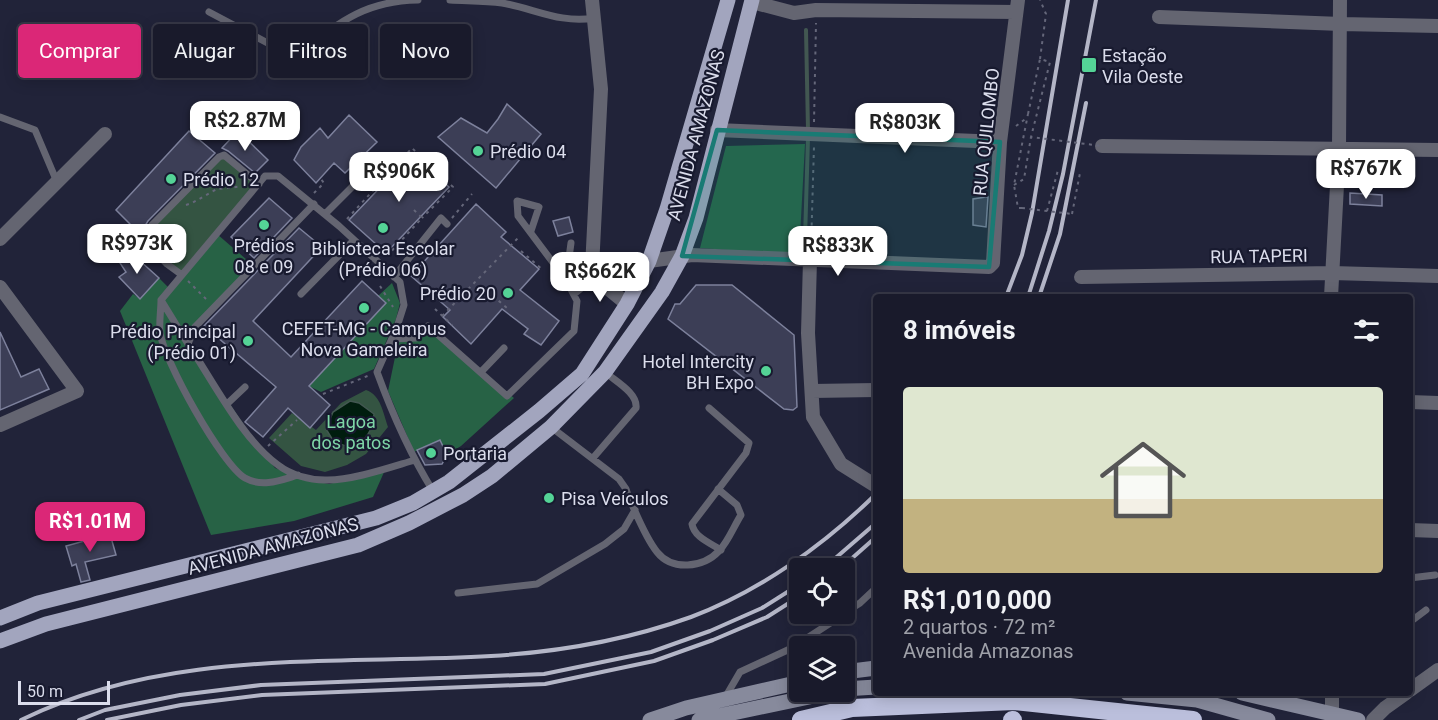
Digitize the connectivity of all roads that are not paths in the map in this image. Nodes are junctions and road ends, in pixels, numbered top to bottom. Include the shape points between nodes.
1 (417, 0) edge
2 (450, 0) edge
3 (592, 0) edge
4 (728, 0) edge
5 (1340, 0) edge
6 (752, 1) edge
7 (1017, 6) edge
8 (209, 12) dead end
9 (1159, 17) dead end
10 (594, 18) junction
11 (1341, 24) junction
12 (1438, 26) edge
13 (0, 117) edge
14 (717, 130) junction
15 (105, 134) dead end
16 (1000, 142) junction
17 (1102, 147) road end
18 (1339, 148) junction
19 (1438, 150) edge
20 (382, 157) dead end
21 (57, 182) junction
22 (259, 184) junction
23 (314, 204) junction
24 (325, 214) junction
25 (447, 224) dead end
26 (531, 231) dead end
27 (0, 239) edge
28 (354, 240) junction
29 (571, 243) dead end
30 (682, 256) junction
31 (810, 260) junction
32 (649, 261) junction
33 (1332, 273) junction
34 (182, 275) junction
35 (1438, 276) edge
36 (394, 277) junction
37 (595, 277) junction
38 (1081, 277) dead end
39 (566, 280) junction
40 (0, 287) edge
41 (302, 294) dead end
42 (574, 294) junction
43 (1331, 294) edge
44 (161, 300) junction
45 (627, 304) junction
46 (392, 339) junction
47 (188, 344) junction
48 (504, 348) dead end
49 (481, 372) junction
50 (605, 372) junction
51 (245, 387) dead end
52 (873, 390) edge
53 (812, 391) junction
54 (1413, 402) edge
55 (1438, 402) edge
56 (227, 404) junction
57 (709, 408) dead end
58 (0, 426) edge
59 (551, 427) junction
60 (593, 458) junction
61 (415, 460) junction
62 (298, 476) junction
63 (873, 484) edge
64 (718, 489) junction
65 (433, 491) junction
66 (635, 510) junction
67 (1413, 530) edge
68 (1438, 531) edge
69 (721, 550) junction
70 (1435, 575) dead end
71 (1413, 578) edge
72 (873, 591) edge
73 (458, 593) dead end
74 (855, 606) edge
75 (1426, 610) dead end
76 (0, 618) edge
77 (1413, 620) edge
78 (828, 624) edge
79 (0, 641) edge
80 (873, 668) edge
81 (1438, 670) edge
82 (855, 671) edge
83 (789, 684) edge
84 (873, 687) edge
85 (855, 688) edge
86 (1413, 688) edge
87 (1157, 696) edge
88 (1255, 696) edge
89 (1332, 696) edge
90 (1402, 696) edge
91 (725, 699) junction
92 (789, 701) edge
93 (1332, 714) junction
94 (650, 720) edge
95 (699, 720) edge
96 (801, 720) edge
97 (1193, 720) edge
98 (1268, 720) edge
99 (1358, 720) edge
100 (1373, 720) edge

1 - 8 lane via 395,0 364,9 304,50 277,48
2 - 10 lane via 503,3 554,17
3 - 10 street
4 - 32 main road, AVENIDA AMAZONAS
5 - 11 street
6 - 7 street via 794,14 816,10
6 - 14 main road, AVENIDA AMAZONAS
7 - 16 street, RUA QUILOMBO
9 - 11 street
10 - 37 street via 601,88 592,268
11 - 12 street
11 - 18 street
13 - 21 lane via 35,130
14 - 16 street
14 - 30 main road, AVENIDA AMAZONAS via 696,218
15 - 21 street
16 - 31 street, RUA QUILOMBO via 990,267
17 - 18 street
18 - 19 street
18 - 33 street
20 - 24 lane
21 - 27 street
22 - 23 lane via 265,176 278,177
22 - 34 lane
22 - 34 lane via 224,155 152,225 144,239
23 - 24 lane
23 - 47 lane via 195,327
24 - 28 lane
25 - 36 lane via 441,218
26 - 39 lane
28 - 36 lane
28 - 41 lane
29 - 39 lane
30 - 31 street
30 - 32 street
30 - 50 main road, AVENIDA AMAZONAS via 662,292
31 - 53 street via 808,333
32 - 45 main road, AVENIDA AMAZONAS
33 - 35 street, RUA TAPERI
33 - 38 street, RUA TAPERI
33 - 43 street
34 - 44 lane
36 - 46 lane via 400,282 404,305
37 - 42 lane
37 - 45 street
39 - 42 lane
40 - 58 street via 77,391
42 - 49 lane via 574,331 507,396
44 - 47 lane
44 - 62 lane via 160,333 174,372 225,456 244,478 264,484
45 - 65 main road, AVENIDA AMAZONAS via 582,374
46 - 49 lane via 416,338 428,326
46 - 61 lane via 377,372
47 - 56 lane
48 - 49 lane
50 - 59 main road, AVENIDA AMAZONAS
50 - 60 lane via 637,402
51 - 56 lane
52 - 53 street
53 - 63 street via 813,417 841,464
54 - 55 street
56 - 62 lane via 262,452 279,467
57 - 64 lane via 749,443 746,453
59 - 60 lane
59 - 79 main road, AVENIDA AMAZONAS via 463,495 358,545 46,624
60 - 66 lane via 619,479
61 - 62 lane via 327,481
61 - 65 lane
64 - 69 lane via 737,505 741,515
64 - 69 lane via 692,524 697,535
65 - 76 main road, AVENIDA AMAZONAS via 376,518 48,600
66 - 69 lane via 656,551 666,561 679,566 694,564
66 - 73 lane via 624,529 605,544 537,584
67 - 68 street
70 - 71 lane
72 - 74 lane
75 - 77 lane
78 - 91 lane via 792,648 740,672
80 - 82 main road
81 - 86 street
83 - 91 main road
84 - 85 main road
87 - 98 main road via 1197,700
88 - 93 main road
89 - 93 street
90 - 100 street
91 - 94 main road
92 - 95 main road
93 - 99 main road
96 - 97 highway via 852,708 1014,701

